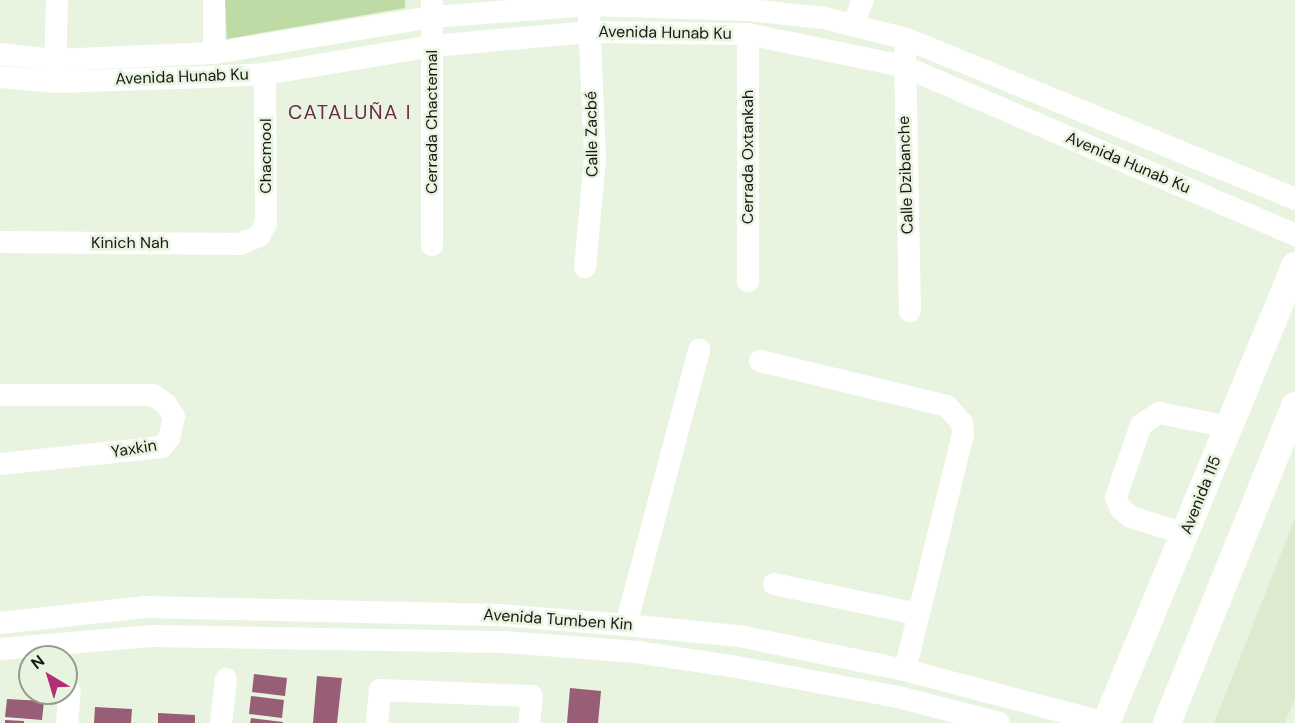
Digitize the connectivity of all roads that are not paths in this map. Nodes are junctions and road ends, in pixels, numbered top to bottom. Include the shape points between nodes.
1 (57, 0) edge
2 (214, 0) edge
3 (863, 0) edge
4 (589, 3) edge
5 (749, 5) edge
6 (432, 8) edge
7 (827, 9) edge
8 (853, 24) junction
9 (589, 32) junction
10 (748, 34) junction
11 (907, 39) junction
12 (432, 46) junction
13 (214, 53) junction
14 (0, 54) edge
15 (55, 60) junction
16 (903, 66) junction
17 (265, 74) junction
18 (0, 77) edge
19 (56, 82) junction
20 (1295, 200) edge
21 (1295, 235) edge
22 (259, 236) joint
23 (0, 242) edge
24 (432, 245) dead end
25 (1295, 266) edge
26 (585, 267) dead end
27 (748, 281) dead end
28 (910, 310) dead end
29 (699, 350) dead end
30 (760, 361) dead end
31 (0, 395) edge
32 (1295, 406) edge
33 (1228, 427) junction
34 (0, 464) edge
35 (1185, 534) junction
36 (774, 584) dead end
37 (917, 614) junction
38 (0, 623) edge
39 (626, 625) junction
40 (0, 649) edge
41 (905, 670) junction
42 (226, 679) dead end
43 (69, 705) edge
44 (67, 723) edge
45 (221, 723) edge
46 (377, 723) edge
47 (529, 723) edge
48 (999, 723) edge
49 (1106, 723) edge
50 (1167, 723) edge

1 - 15 street
2 - 13 street
3 - 8 street
4 - 5 street, Avenida Hunab Ku
4 - 6 street, Avenida Hunab Ku
4 - 9 street, Calle Zacbé
5 - 7 street, Avenida Hunab Ku
6 - 12 street, Cerrada Chactemal
6 - 13 street, Avenida Hunab Ku
7 - 8 street, Avenida Hunab Ku
8 - 11 street, Avenida Hunab Ku
9 - 10 street, Avenida Hunab Ku
9 - 12 street, Avenida Hunab Ku
9 - 26 street, Calle Zacbé via 595,159
10 - 16 street, Avenida Hunab Ku
10 - 27 street, Cerrada Oxtankah
11 - 16 street, Calle Dzibanche
11 - 20 street, Avenida Hunab Ku
12 - 17 street, Avenida Hunab Ku
12 - 24 street, Cerrada Chactemal
13 - 15 street, Avenida Hunab Ku
14 - 15 street, Avenida Hunab Ku
15 - 19 street
16 - 21 street, Avenida Hunab Ku
16 - 28 street, Calle Dzibanche
17 - 19 street, Avenida Hunab Ku
17 - 22 street, Chacmool via 266,223
18 - 19 street, Avenida Hunab Ku
22 - 23 street, Kinich Nah via 240,244
25 - 33 main road, Avenida 115
29 - 39 street
30 - 37 street via 947,406 962,423 963,434
31 - 34 street, Yaxkin via 153,395 166,404 174,417 169,438 162,447
32 - 50 main road
33 - 35 main road, Avenida 115
33 - 35 street via 1160,413 1141,425 1116,497 1121,509 1131,517
35 - 49 main road, Avenida 115
36 - 37 street
37 - 41 street
38 - 39 street, Avenida Tumben Kin via 144,607 499,615
39 - 41 street, Avenida Tumben Kin via 739,636
40 - 48 street, Avenida Tumben Kin via 153,636 504,642 637,652 731,666 898,697
41 - 49 street, Avenida Tumben Kin
42 - 45 street
43 - 44 street
46 - 47 street via 380,690 532,696

